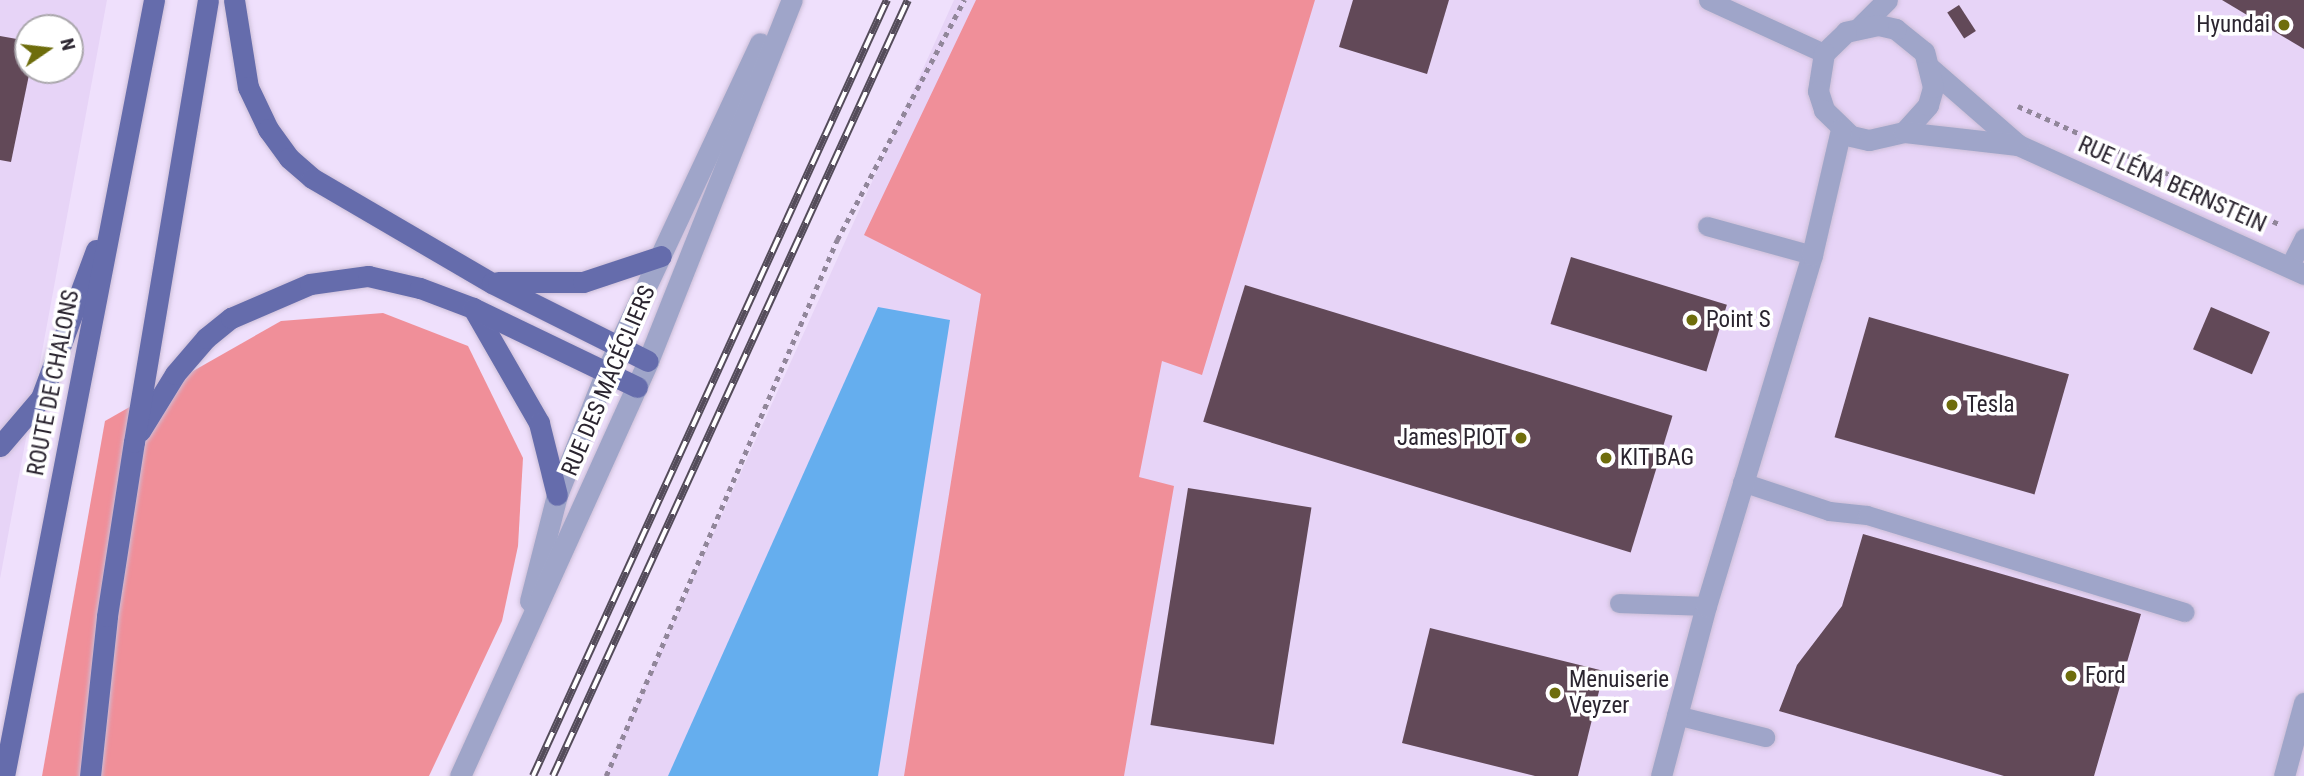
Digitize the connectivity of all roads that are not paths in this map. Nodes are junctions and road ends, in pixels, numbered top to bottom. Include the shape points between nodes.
1 (154, 0) edge
2 (208, 0) edge
3 (234, 0) edge
4 (780, 0) edge
5 (792, 0) edge
6 (1708, 0) edge
7 (1887, 0) edge
8 (1860, 26) junction
9 (1825, 53) junction
10 (1931, 69) junction
11 (1841, 129) junction
12 (1905, 132) junction
13 (2018, 145) junction
14 (120, 182) junction
15 (1707, 226) dead end
16 (2298, 234) edge
17 (1812, 255) junction
18 (661, 256) junction
19 (2297, 270) edge
20 (492, 283) junction
21 (473, 308) junction
22 (618, 346) junction
23 (648, 361) junction
24 (606, 372) junction
25 (637, 387) junction
26 (134, 442) junction
27 (0, 446) edge
28 (1742, 482) junction
29 (557, 495) junction
30 (1619, 603) dead end
31 (1706, 606) junction
32 (2185, 612) dead end
33 (516, 657) junction
34 (2304, 703) edge
35 (1676, 715) junction
36 (1765, 737) dead end
37 (4, 776) edge
38 (90, 776) edge
39 (460, 776) edge
40 (1661, 776) edge
41 (2284, 776) edge

1 - 14 main road, ROUTE DE CHALONS
2 - 26 main road
3 - 20 main road via 248,87 268,129 289,158 312,178
4 - 18 street, RUE DES MACÉCLIERS
5 - 23 street, RUE DES MACÉCLIERS
6 - 9 lane
7 - 8 street
8 - 9 street via 1846,32
8 - 10 street via 1896,29 1918,45
9 - 11 street via 1818,92 1824,110
10 - 12 street via 1928,105
10 - 13 street, RUE LÉNA BERNSTEIN
11 - 12 street via 1869,141
11 - 17 street
12 - 13 street, RUE LÉNA BERNSTEIN
13 - 19 street, RUE LÉNA BERNSTEIN
14 - 27 main road via 41,398
14 - 37 main road, ROUTE DE CHALONS
15 - 17 lane
16 - 19 lane
17 - 28 street
18 - 20 main road via 583,282
18 - 22 street, RUE DES MACÉCLIERS
20 - 22 main road
21 - 24 main road
21 - 26 main road via 420,288 368,276 310,284 261,302 206,338 174,374
21 - 29 main road via 539,423
22 - 23 main road
22 - 24 street, RUE DES MACÉCLIERS
23 - 25 street, RUE DES MACÉCLIERS
24 - 25 main road
24 - 29 street, RUE DES MACÉCLIERS
25 - 33 street, RUE DES MACÉCLIERS
26 - 38 main road via 107,616
28 - 31 street
28 - 32 lane via 1829,511 1867,515
29 - 33 street, RUE DES MACÉCLIERS
30 - 31 lane
31 - 35 street
33 - 39 street, RUE DES MACÉCLIERS
34 - 41 street
35 - 36 lane
35 - 40 street

